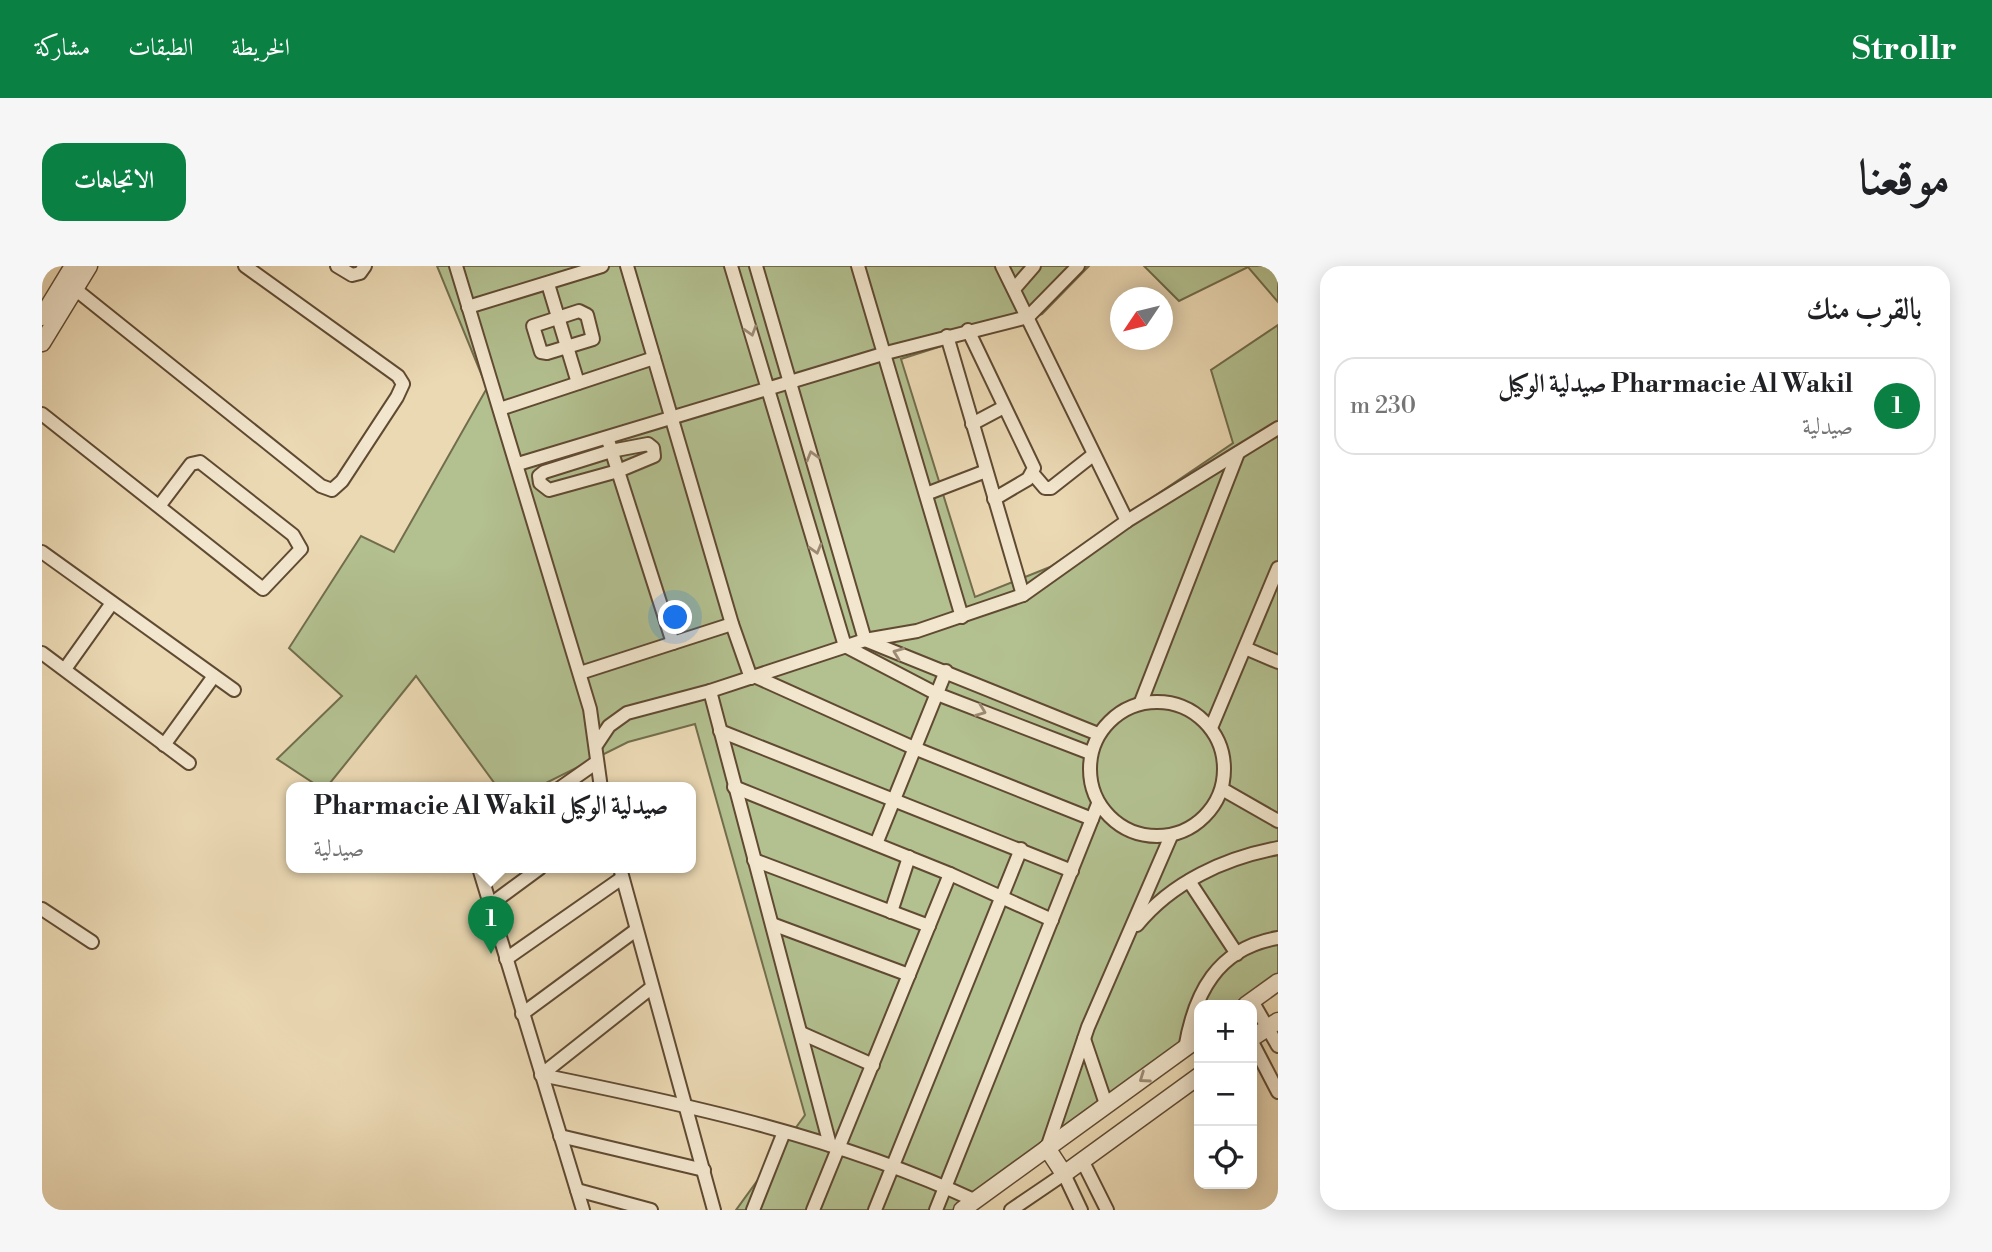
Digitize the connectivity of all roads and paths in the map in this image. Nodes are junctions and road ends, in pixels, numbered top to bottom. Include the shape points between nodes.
1 (73, 266) edge
2 (89, 266) edge
3 (245, 266) edge
4 (337, 266) edge
5 (365, 266) edge
6 (456, 266) edge
7 (602, 266) edge
8 (627, 266) edge
9 (731, 266) edge
10 (756, 266) edge
11 (858, 266) edge
12 (1002, 266) edge
13 (1034, 266) edge
14 (1078, 266) edge
15 (548, 284) junction
16 (75, 289) junction
17 (1014, 289) junction
18 (468, 307) junction
19 (42, 317) edge
20 (558, 317) junction
21 (1028, 317) junction
22 (968, 330) junction
23 (947, 336) junction
24 (42, 343) edge
25 (567, 347) junction
26 (886, 353) junction
27 (653, 358) junction
28 (791, 381) junction
29 (578, 383) junction
30 (769, 389) junction
31 (1004, 407) junction
32 (500, 409) junction
33 (42, 414) edge
34 (671, 419) junction
35 (972, 424) junction
36 (1278, 428) edge
37 (607, 438) junction
38 (611, 451) junction
39 (1238, 453) junction
40 (1093, 456) junction
41 (517, 464) junction
42 (618, 471) junction
43 (986, 471) junction
44 (1033, 474) junction
45 (926, 494) junction
46 (994, 499) junction
47 (160, 505) junction
48 (1127, 522) junction
49 (42, 552) edge
50 (1278, 568) edge
51 (1023, 595) junction
52 (112, 603) junction
53 (962, 617) junction
54 (732, 624) junction
55 (865, 640) junction
56 (673, 643) junction
57 (845, 646) junction
58 (1245, 648) junction
59 (42, 653) edge
60 (1278, 662) edge
61 (65, 669) junction
62 (946, 671) junction
63 (580, 673) junction
64 (214, 676) junction
65 (753, 677) junction
66 (234, 691) dead end
67 (710, 691) junction
68 (937, 694) junction
69 (1142, 702) junction
70 (1212, 728) junction
71 (720, 731) junction
72 (1098, 734) junction
73 (597, 744) junction
74 (164, 745) junction
75 (914, 748) junction
76 (1090, 753) junction
77 (597, 762) junction
78 (189, 763) dead end
79 (569, 782) edge
80 (600, 782) edge
81 (734, 787) junction
82 (1222, 789) junction
83 (894, 799) junction
84 (1098, 804) junction
85 (1092, 819) junction
86 (1278, 821) edge
87 (1171, 836) junction
88 (876, 844) junction
89 (1278, 848) edge
90 (1021, 849) junction
91 (909, 857) junction
92 (754, 860) junction
93 (1072, 872) junction
94 (481, 873) edge
95 (533, 873) edge
96 (621, 873) edge
97 (950, 874) junction
98 (1189, 881) junction
99 (1001, 897) junction
100 (491, 904) junction
101 (42, 909) edge
102 (891, 912) junction
103 (1052, 920) junction
104 (772, 924) junction
105 (929, 926) junction
106 (636, 930) junction
107 (1128, 936) junction
108 (1278, 938) edge
109 (92, 942) dead end
110 (1237, 954) junction
111 (506, 960) junction
112 (909, 975) junction
113 (1278, 982) edge
114 (651, 988) junction
115 (1253, 1000) edge
116 (1257, 1010) edge
117 (522, 1014) junction
118 (1273, 1024) edge
119 (801, 1033) junction
120 (1257, 1036) edge
121 (1084, 1039) junction
122 (1194, 1042) edge
123 (1278, 1046) edge
124 (1185, 1049) junction
125 (1257, 1050) edge
126 (873, 1065) junction
127 (541, 1075) junction
128 (1194, 1080) edge
129 (1278, 1092) edge
130 (1106, 1104) junction
131 (687, 1105) junction
132 (784, 1132) junction
133 (1065, 1134) junction
134 (560, 1136) junction
135 (835, 1146) junction
136 (1047, 1148) junction
137 (1082, 1160) junction
138 (892, 1168) junction
139 (704, 1170) junction
140 (1064, 1174) junction
141 (946, 1187) junction
142 (578, 1190) junction
143 (616, 1205) edge
144 (969, 1205) edge
145 (583, 1210) edge
146 (651, 1210) edge
147 (714, 1210) edge
148 (753, 1210) edge
149 (813, 1210) edge
150 (875, 1210) edge
151 (936, 1210) edge
152 (1011, 1210) edge
153 (1082, 1210) edge
154 (1107, 1210) edge

1 - 19 street
2 - 16 street
3 - 16 street via 403,384 332,490 321,486
4 - 5 street via 352,275
6 - 18 street
7 - 15 street
8 - 27 street
9 -> 30 street
10 - 28 street
11 - 26 street
12 - 17 street
13 - 17 street
14 - 21 street
15 - 18 street
15 - 20 street
16 - 24 street
17 - 21 street
18 - 32 street
20 - 25 street
20 - 25 street via 535,324 533,331 542,353
20 - 25 street via 584,312 593,330 592,340
21 - 22 street
21 - 40 street
22 - 23 street
22 - 31 street
23 - 26 street
23 - 35 street
25 - 29 street
26 - 28 street
26 - 45 street
27 - 29 street
27 - 34 street
28 - 30 street
55 -> 28 street
29 - 32 street
30 - 34 street
30 -> 57 street
31 - 35 street
31 - 44 street via 1033,465
32 - 41 street
33 - 47 street
34 - 37 street
34 - 54 street
35 - 43 street
36 - 39 street
37 - 38 street
37 - 41 street
38 - 42 street
38 - 42 street via 648,444 655,453
38 - 42 street via 544,472 540,483 549,490
39 - 48 street
39 - 69 street
40 - 44 street via 1051,488 1045,488
40 - 48 street
41 - 63 street
42 - 56 street
43 - 45 street
43 - 46 street
44 - 46 street
45 - 53 street
46 - 51 street
47 - 47 street via 191,464 200,462 293,535 300,549 263,589
48 - 51 street
49 - 52 street
50 - 58 street
51 - 53 street
52 - 61 street
52 - 64 street
53 - 55 street
54 - 56 street
54 - 65 street
55 - 57 street
62 -> 55 street
56 - 63 street
57 - 65 street
57 - 68 street
58 - 60 street
58 - 70 street
59 - 61 street
61 - 74 street
62 - 68 street
62 - 72 street
63 - 73 street
64 - 66 street
64 - 74 street
65 - 67 street
65 - 75 street
67 - 71 street
67 - 73 street via 627,713 609,726
68 - 75 street
68 -> 76 street
69 - 70 street via 1168,701 1192,710
69 - 72 street via 1116,713
70 - 82 street via 1224,758
71 - 81 street
71 - 83 street
72 - 76 street
73 - 77 street
74 - 78 street
75 - 83 street
75 - 85 street
76 - 84 street via 1089,779
77 - 79 street
77 - 80 street
81 - 88 street
81 - 92 street
82 - 86 street
82 - 87 street via 1211,811 1193,827
83 - 88 street
83 - 90 street
84 - 85 street
84 - 87 street via 1117,824 1142,836
85 - 93 street
87 - 107 street
88 - 91 street
89 - 98 street via 1248,854
90 - 93 street
90 - 99 street
91 - 97 street
91 - 102 street
92 - 102 street
92 - 104 street
93 - 103 street
94 - 100 street
95 - 100 street
96 - 106 street
96 - 111 street
97 - 99 street
97 - 105 street
98 - 107 street via 1145,915
98 - 110 street
99 - 103 street
99 - 138 street
100 - 111 street
101 - 109 street
102 - 105 street
103 - 141 street
104 - 112 street
104 - 119 street
105 - 112 street
106 - 114 street
106 - 117 street
107 - 121 street
108 - 110 street
110 - 124 street via 1205,984 1191,1014
111 - 117 street
112 - 126 street
113 - 115 street
114 - 127 street
114 - 131 street
116 - 118 street
117 - 127 street
118 - 120 street
118 - 123 street
119 - 126 street
119 - 135 street
121 - 130 street
121 - 136 street
122 - 124 street
124 -> 130 street
125 - 129 street
126 - 135 street
127 - 131 street
127 - 134 street
128 - 137 street
130 - 133 street
131 - 132 street
131 - 139 street
132 - 135 street
132 - 148 street
133 - 136 street
133 - 137 street
134 - 139 street
134 - 142 street
135 - 138 street
135 - 149 street
136 - 140 street
136 - 144 street
137 - 140 street
137 - 154 street
138 - 141 street
138 - 150 street
139 - 147 street
140 - 152 street
140 - 153 street
141 - 144 street
141 - 151 street
142 - 143 street
142 - 145 street
143 - 146 street

